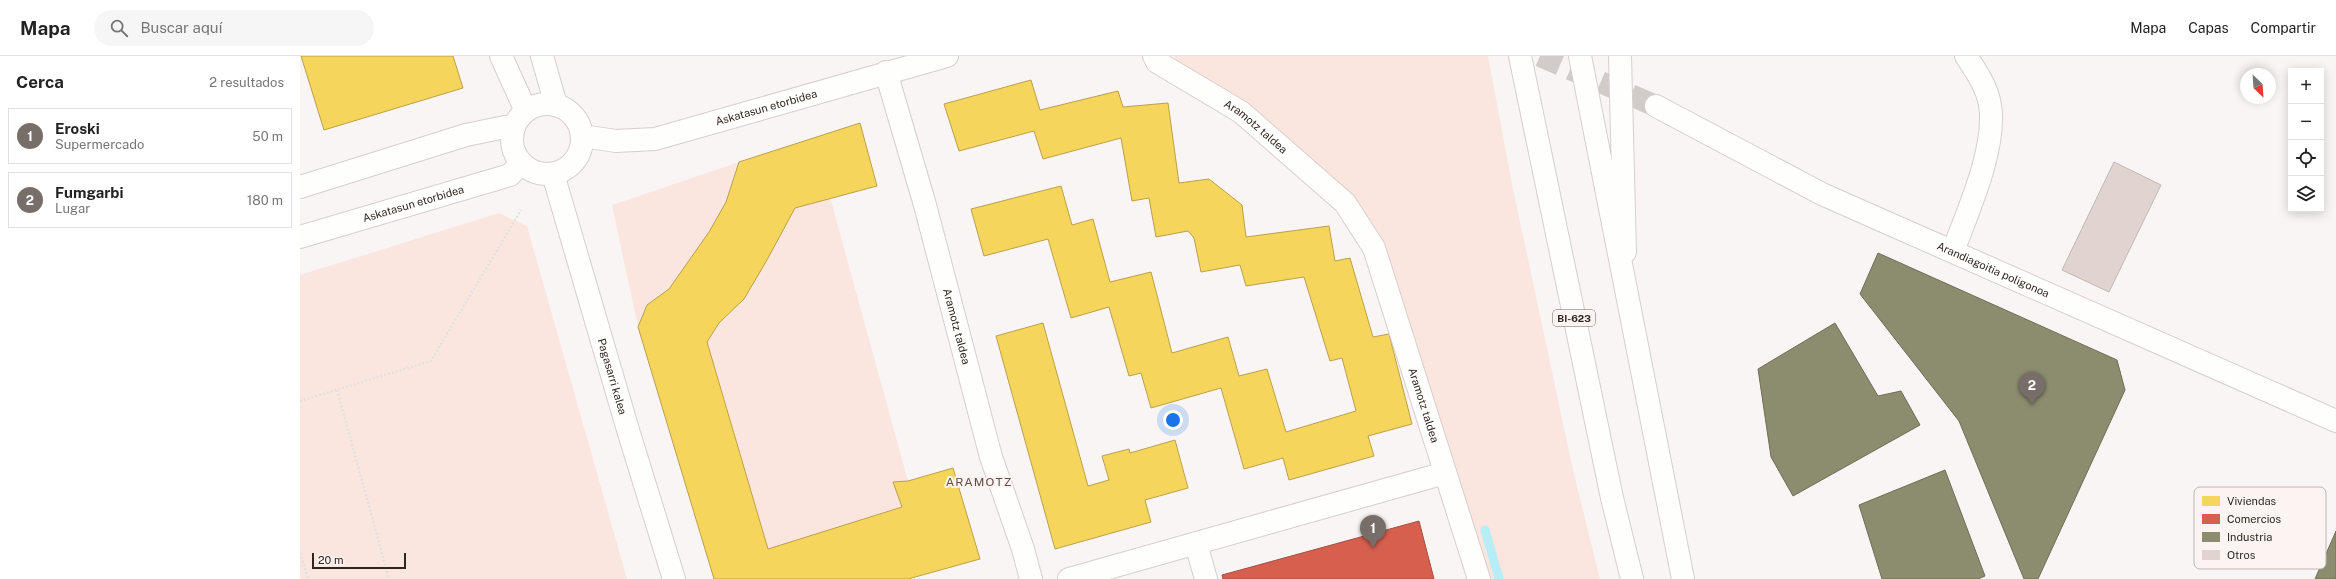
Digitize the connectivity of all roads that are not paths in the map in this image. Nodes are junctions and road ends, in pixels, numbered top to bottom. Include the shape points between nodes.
1 (501, 56) edge
2 (542, 56) edge
3 (947, 56) edge
4 (1154, 56) edge
5 (1520, 56) edge
6 (1580, 56) edge
7 (1620, 56) edge
8 (1966, 56) edge
9 (886, 72) junction
10 (556, 105) junction
11 (1656, 106) tunnel mouth
12 (520, 119) junction
13 (582, 136) junction
14 (521, 163) junction
15 (553, 174) junction
16 (300, 187) edge
17 (300, 237) edge
18 (1953, 251) junction
19 (1626, 293) junction
20 (2336, 421) edge
21 (1445, 473) junction
22 (1196, 544) junction
23 (674, 579) edge
24 (1031, 579) edge
25 (1069, 579) edge
26 (1206, 579) edge
27 (1479, 579) edge
28 (1632, 579) edge
29 (1683, 579) edge

1 - 12 street
2 - 10 street
3 - 9 street, Askatasun etorbidea
4 - 21 street, Aramotz taldea via 1157,62 1241,112 1345,203 1374,248
5 - 28 street, BI-623 via 1610,490
6 - 19 street
7 - 19 street
8 - 18 street via 1979,76 1990,105 1989,148
9 - 13 street, Askatasun etorbidea via 655,139 616,141
9 - 24 street, Aramotz taldea via 925,206 991,457
10 - 12 street via 540,104
10 - 13 street via 571,113 581,128
11 - 18 street, Arandiagoitia poligonoa via 1822,194
12 - 14 street via 512,146
12 - 16 street via 505,127 466,135
13 - 15 street via 578,156 563,171
14 - 15 street via 536,172
14 - 17 street, Askatasun etorbidea via 510,175
15 - 23 street, Pagasarri kalea
18 - 20 street, Arandiagoitia poligonoa
19 - 29 street
21 - 22 street
21 - 27 street, Aramotz taldea
22 - 25 street
22 - 26 street

